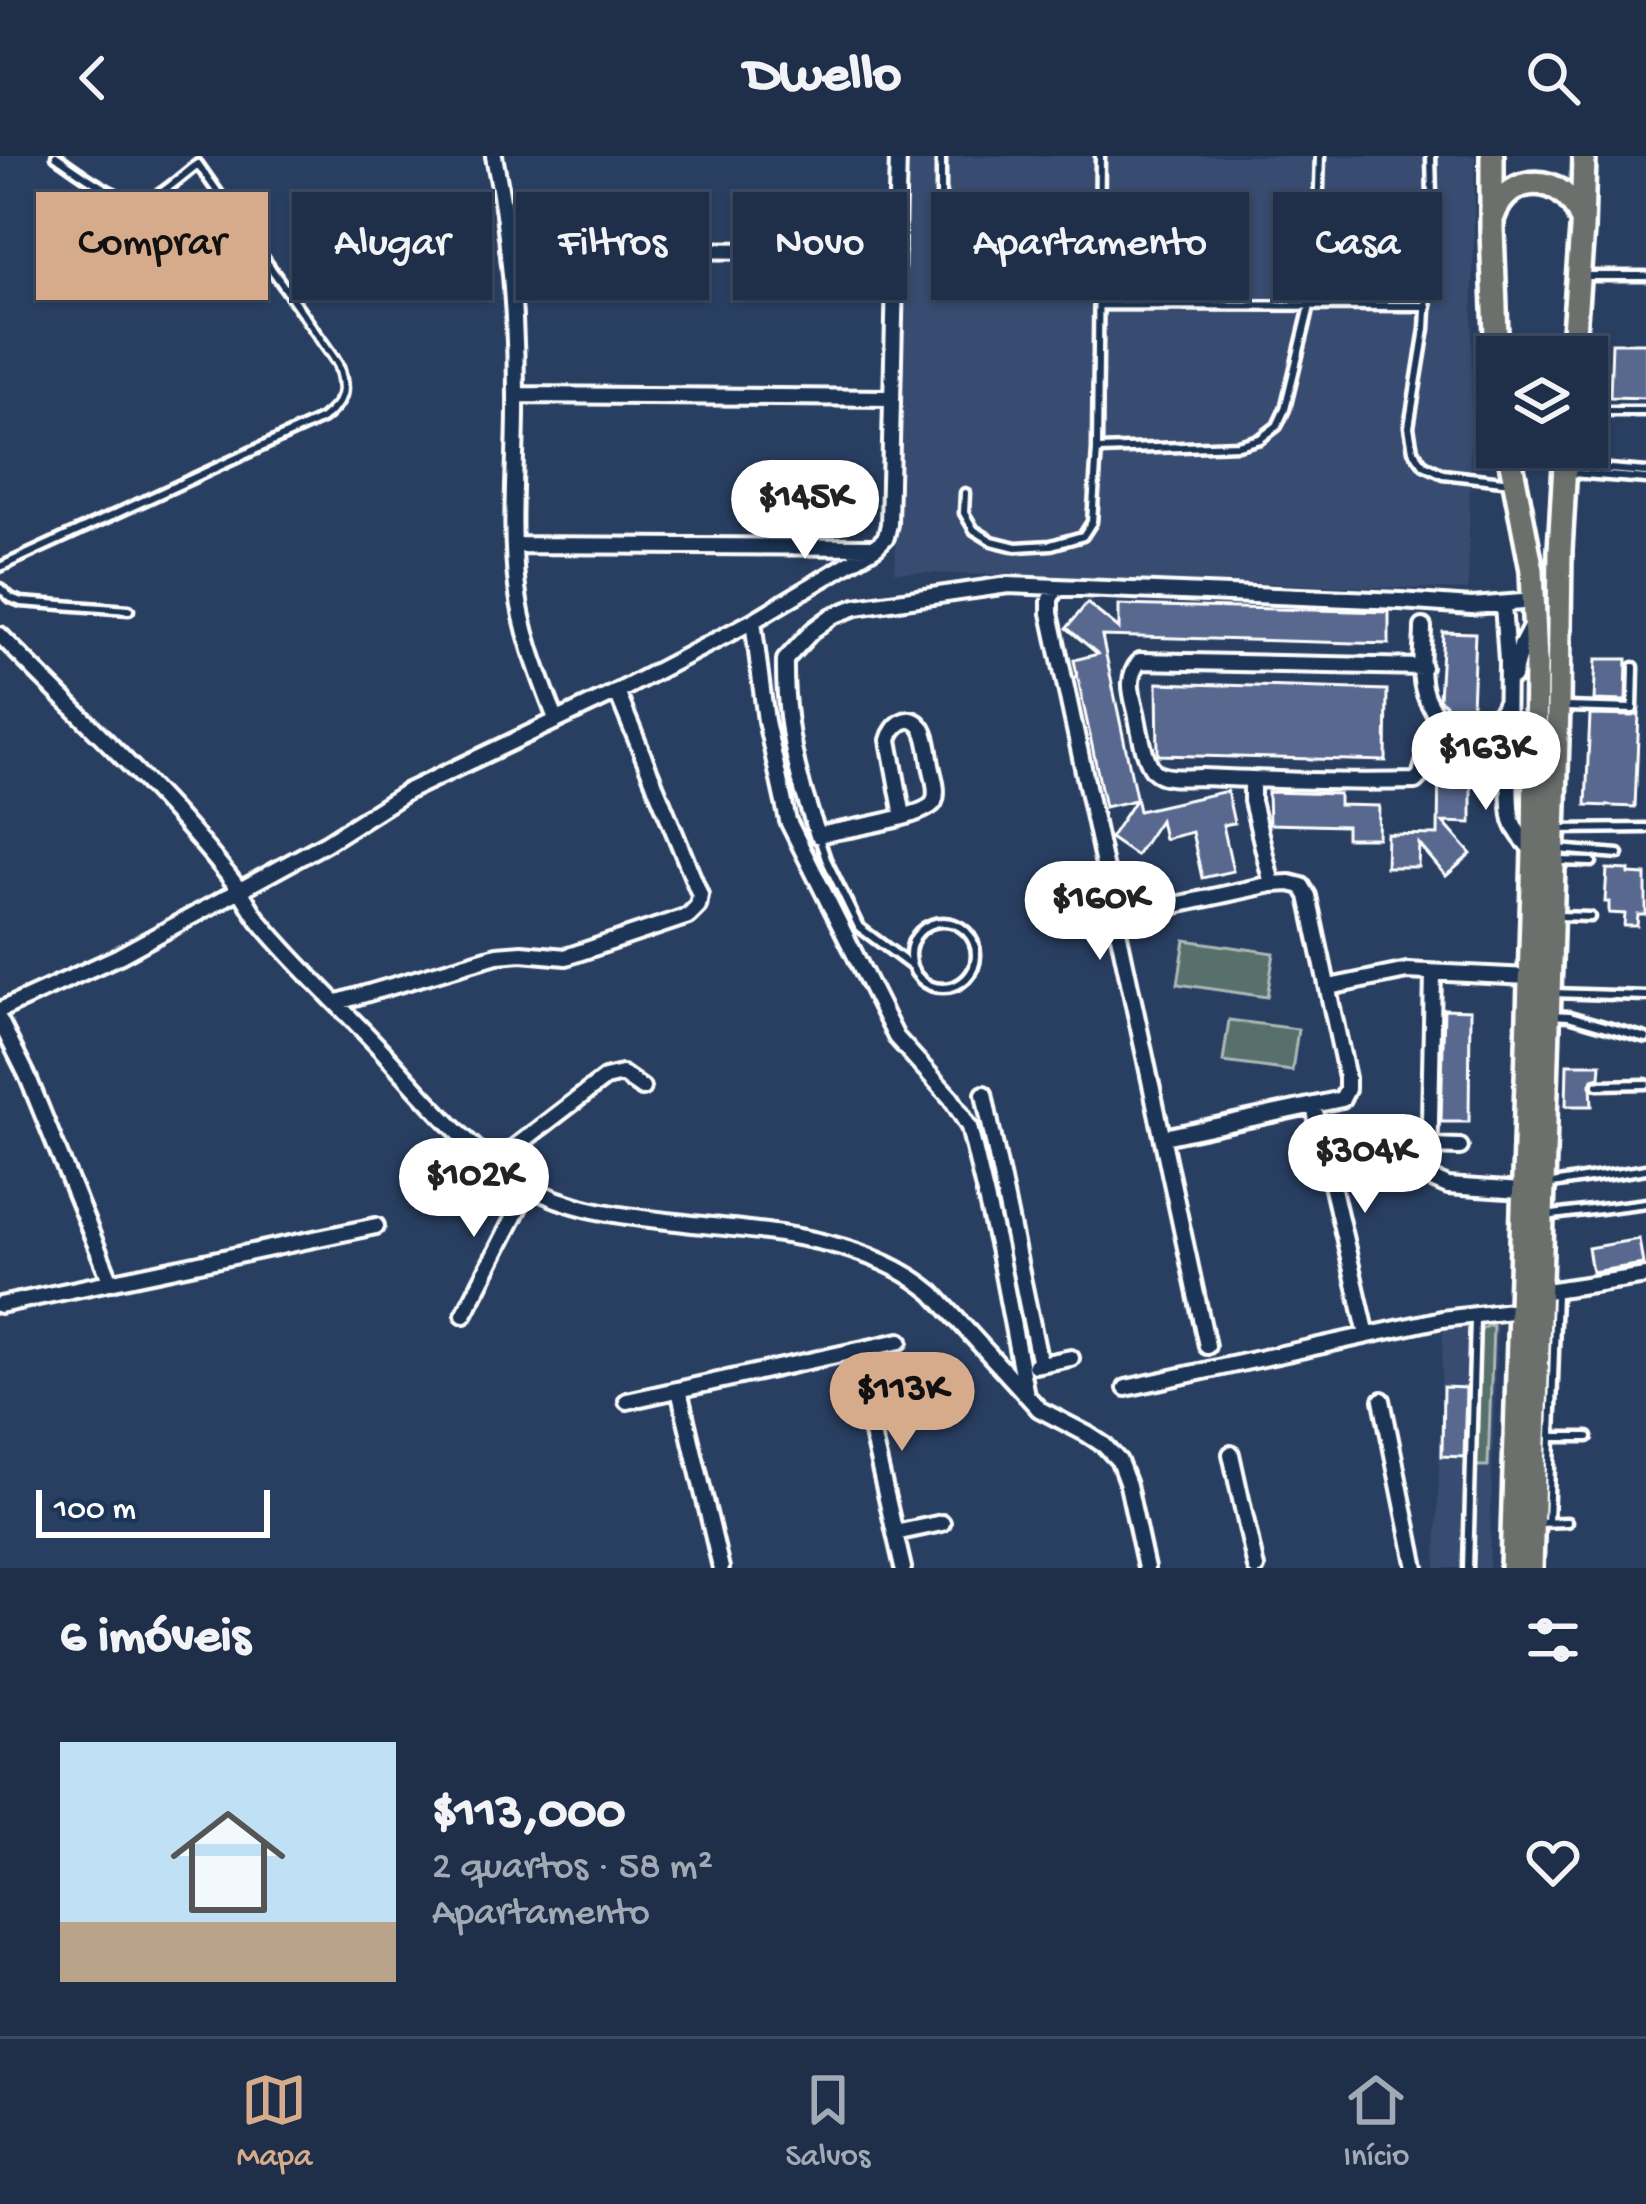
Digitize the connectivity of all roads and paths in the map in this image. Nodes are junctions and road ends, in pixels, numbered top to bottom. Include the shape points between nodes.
1 (56, 156) edge
2 (192, 156) edge
3 (494, 156) edge
4 (898, 156) edge
5 (941, 156) edge
6 (1100, 156) edge
7 (1320, 156) edge
8 (1431, 156) edge
9 (1492, 156) edge
10 (1584, 156) edge
11 (198, 164) junction
12 (897, 192) edge
13 (941, 192) edge
14 (1492, 230) junction
15 (1582, 230) junction
16 (508, 249) junction
17 (733, 251) edge
18 (1646, 276) edge
19 (1578, 277) junction
20 (894, 300) edge
21 (1100, 305) junction
22 (1310, 306) junction
23 (1426, 306) junction
24 (1496, 336) edge
25 (1574, 336) edge
26 (516, 395) junction
27 (891, 398) junction
28 (1608, 411) edge
29 (1646, 411) edge
30 (1097, 450) junction
31 (1512, 468) edge
32 (1565, 468) edge
33 (1600, 468) edge
34 (1646, 476) edge
35 (1515, 482) junction
36 (965, 493) dead end
37 (514, 545) junction
38 (816, 548) junction
39 (876, 548) junction
40 (0, 567) edge
41 (820, 581) junction
42 (1057, 586) junction
43 (0, 588) edge
44 (1503, 604) junction
45 (128, 610) dead end
46 (1535, 611) junction
47 (753, 621) junction
48 (1423, 627) dead end
49 (0, 635) edge
50 (1423, 667) junction
51 (1634, 667) dead end
52 (617, 692) junction
53 (1507, 698) junction
54 (1558, 707) junction
55 (556, 719) junction
56 (1506, 748) junction
57 (1252, 779) junction
58 (903, 816) junction
59 (1646, 828) edge
60 (818, 835) junction
61 (1548, 848) junction
62 (1619, 854) dead end
63 (1592, 862) dead end
64 (1272, 884) junction
65 (240, 892) junction
66 (1551, 916) junction
67 (1116, 917) junction
68 (1590, 917) dead end
69 (910, 965) junction
70 (1433, 974) junction
71 (1529, 977) junction
72 (1329, 987) junction
73 (1646, 996) edge
74 (338, 1003) junction
75 (1548, 1004) junction
76 (0, 1010) edge
77 (0, 1021) edge
78 (1646, 1038) edge
79 (1598, 1084) dead end
80 (1646, 1084) edge
81 (642, 1088) dead end
82 (984, 1094) dead end
83 (1314, 1107) junction
84 (1164, 1137) junction
85 (1430, 1146) junction
86 (1460, 1147) dead end
87 (494, 1163) junction
88 (1646, 1169) edge
89 (529, 1187) junction
90 (1533, 1188) junction
91 (1646, 1202) edge
92 (1541, 1216) junction
93 (376, 1226) dead end
94 (1646, 1276) edge
95 (111, 1282) junction
96 (1548, 1291) junction
97 (0, 1305) edge
98 (1520, 1310) junction
99 (1475, 1315) junction
100 (464, 1316) dead end
101 (1367, 1335) junction
102 (900, 1341) dead end
103 (1207, 1346) dead end
104 (853, 1351) junction
105 (1071, 1358) dead end
106 (1040, 1364) junction
107 (1021, 1369) junction
108 (1126, 1388) dead end
109 (680, 1390) junction
110 (1026, 1397) junction
111 (1382, 1400) dead end
112 (627, 1401) dead end
113 (1552, 1437) junction
114 (1588, 1437) dead end
115 (1232, 1454) dead end
116 (1567, 1522) dead end
117 (942, 1523) dead end
118 (1540, 1523) junction
119 (895, 1533) junction
120 (721, 1568) edge
121 (903, 1568) edge
122 (1146, 1568) edge
123 (1256, 1568) edge
124 (1416, 1568) edge
125 (1468, 1568) edge
126 (1512, 1568) edge
127 (1531, 1568) edge

1 - 11 lane via 133,202 149,200
2 - 11 lane
3 - 16 street
4 - 12 street
5 - 13 lane
6 - 21 lane
7 - 22 lane
8 - 23 lane
9 - 14 highway
10 - 15 highway
11 - 40 lane via 338,364 345,385 338,406
14 - 15 highway via 1504,196 1537,183 1569,197
14 - 24 highway
15 - 19 highway
16 - 17 street
16 - 26 street
18 - 19 lane
19 - 25 highway
20 - 27 street
21 - 22 lane
21 - 30 lane
22 - 23 lane
22 - 30 lane via 1285,409 1260,439
23 - 35 lane via 1409,427 1413,450 1443,474
26 - 27 street
26 - 37 street
27 - 39 street via 889,524
28 - 29 lane
30 - 36 lane via 1092,522 1083,536 1016,547 992,541 964,513
31 - 35 highway
32 - 54 highway
33 - 34 lane
35 - 46 highway
37 - 38 street
37 - 55 street via 527,634
38 - 39 street
38 - 41 street
39 - 41 street
41 - 47 street
42 - 44 street
42 - 60 street via 1008,585 856,607 792,649 784,674 793,751
42 - 67 street via 1050,613
43 - 45 lane via 21,602
44 - 46 street
44 - 53 street
46 - 53 street
46 - 61 highway
47 - 52 street
47 - 107 street via 788,821 896,1037 969,1126
48 - 50 street
49 - 65 street via 182,820
50 - 57 street via 1425,695 1441,724 1415,781
50 - 57 street via 1140,661 1130,686 1156,772
51 - 54 lane via 1631,710
52 - 55 street
52 - 74 street via 698,906 566,957 497,955
53 - 56 street
53 - 56 street via 1499,715 1476,725
54 - 61 highway
55 - 65 street via 408,791
56 - 61 street via 1513,822
57 - 64 street
58 - 58 street via 929,807 936,791 924,731 910,721 897,724 889,740
58 - 60 street
59 - 61 lane
60 - 69 lane via 860,927
61 - 62 lane
61 - 63 lane
61 - 66 highway
61 - 71 highway
64 - 67 street
64 - 72 street via 1302,886 1308,896
65 - 74 street
65 - 76 street
66 - 68 lane
66 - 75 highway
67 - 84 street
69 - 69 lane via 932,987 953,987 974,965 974,944 960,926 938,922 918,932
70 - 71 street
70 - 72 street via 1407,971
70 - 85 street
71 - 90 highway
72 - 83 street via 1347,1089 1342,1100
73 - 75 lane
74 - 87 street
75 - 78 lane
75 - 90 highway via 1554,1085
77 - 95 street
79 - 80 lane
81 - 87 street via 622,1074 605,1078
82 - 106 street
83 - 84 street
83 - 101 street
84 - 103 street
85 - 86 street
85 - 90 street via 1429,1170 1441,1185
87 - 89 street
88 - 90 lane
89 - 100 street
89 - 110 street via 626,1217 794,1237 898,1268 933,1293
90 - 92 highway
90 - 98 highway
91 - 92 lane
92 - 96 highway
93 - 95 street
94 - 96 street
95 - 97 street
96 - 113 lane
96 - 118 highway
98 - 99 street
98 - 126 highway
99 - 101 street
99 - 125 lane
101 - 108 street
102 - 104 street
104 - 109 street
104 - 119 street
105 - 106 street
106 - 107 street
107 - 110 street
109 - 112 street
109 - 120 street
110 - 122 street via 1119,1461
111 - 124 street
113 - 114 lane
113 - 118 lane
115 - 123 street
116 - 118 lane
117 - 119 street
118 - 127 highway
119 - 121 street

